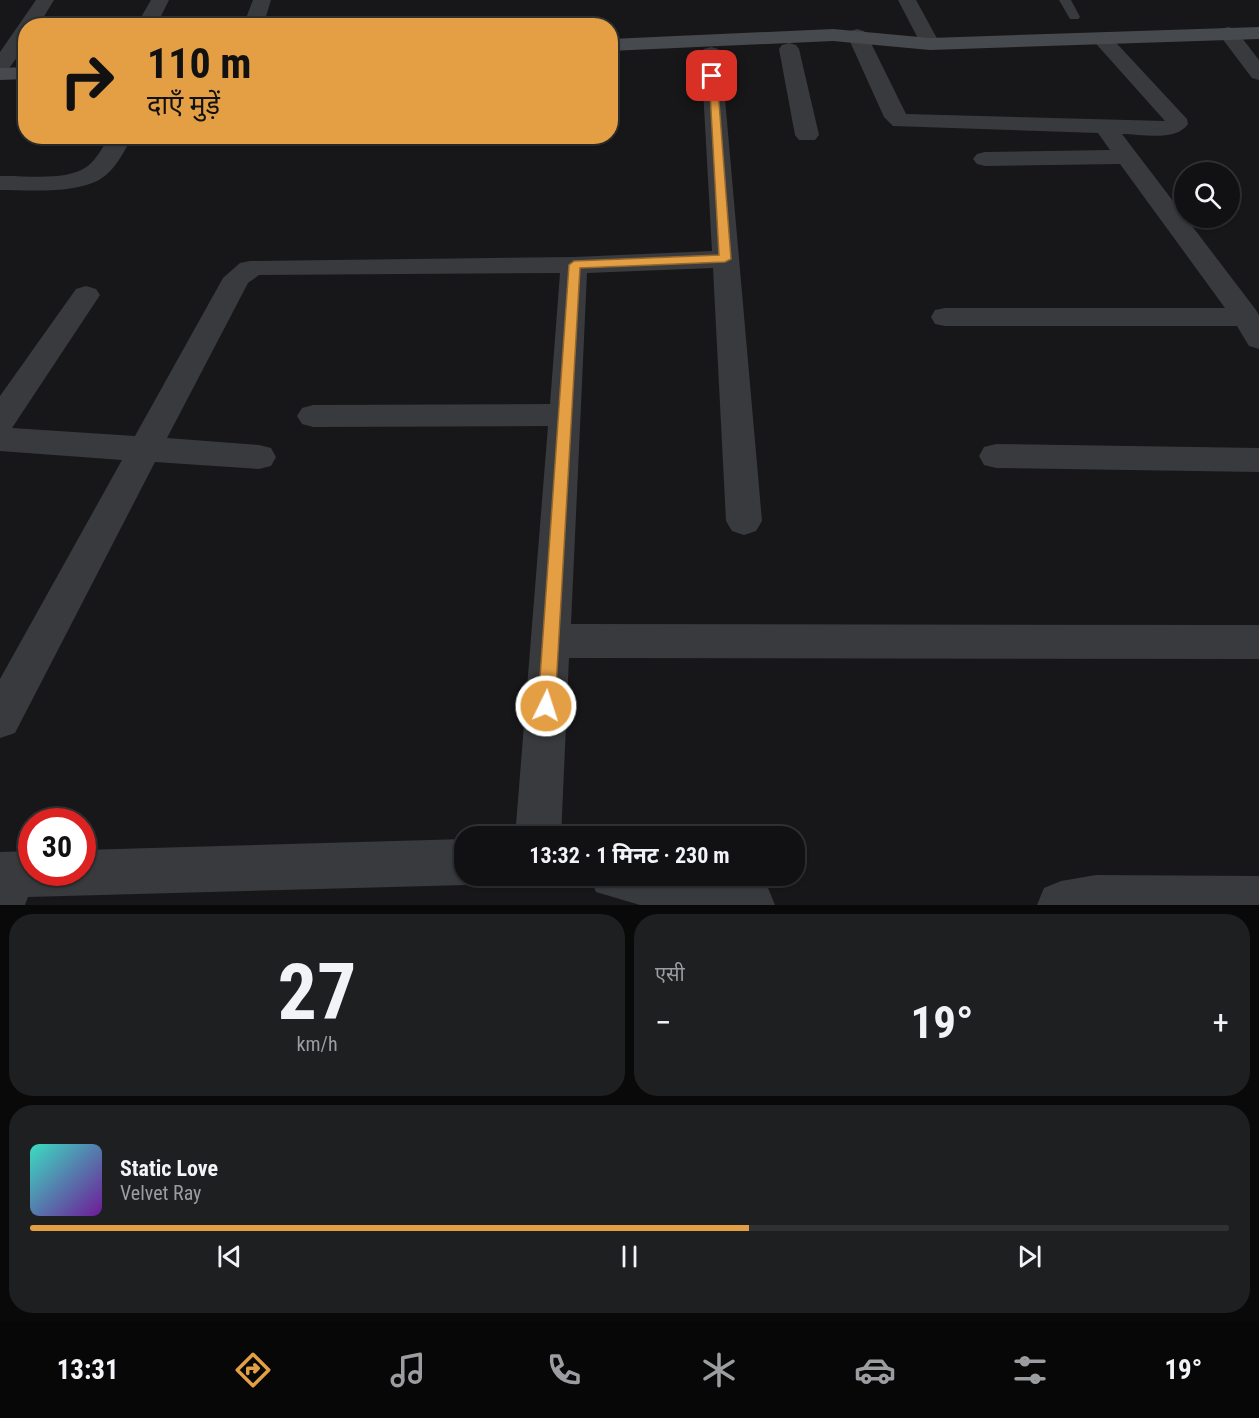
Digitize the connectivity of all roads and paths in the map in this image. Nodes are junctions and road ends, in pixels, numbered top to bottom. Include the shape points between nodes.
1 (45, 0) edge
2 (160, 0) edge
3 (262, 0) edge
4 (907, 0) edge
5 (1065, 0) edge
6 (1074, 17) dead end
7 (33, 18) edge
8 (150, 18) edge
9 (256, 18) edge
10 (1228, 33) junction
11 (1259, 33) edge
12 (1100, 37) junction
13 (18, 40) edge
14 (860, 40) junction
15 (930, 44) junction
16 (618, 45) edge
17 (789, 49) junction
18 (711, 53) junction
19 (618, 58) edge
20 (0, 67) edge
21 (18, 73) edge
22 (0, 74) edge
23 (1259, 74) edge
24 (18, 88) edge
25 (0, 89) edge
26 (1119, 127) junction
27 (807, 135) dead end
28 (116, 144) edge
29 (1127, 157) junction
30 (985, 159) dead end
31 (0, 183) edge
32 (725, 259) junction
33 (574, 265) junction
34 (86, 295) dead end
35 (945, 317) dead end
36 (1252, 328) edge
37 (565, 415) junction
38 (313, 416) dead end
39 (0, 420) edge
40 (0, 439) edge
41 (146, 447) junction
42 (996, 456) dead end
43 (259, 457) dead end
44 (1259, 460) edge
45 (744, 521) dead end
46 (550, 641) junction
47 (1259, 642) edge
48 (0, 719) edge
49 (539, 826) edge
50 (454, 863) edge
51 (5, 885) edge
52 (660, 886) edge
53 (1259, 899) edge
54 (750, 905) edge
55 (1061, 905) edge

1 - 7 street
2 - 8 street
3 - 9 street
4 - 15 street
5 - 6 lane
10 - 11 street
10 - 12 street
10 - 23 street
12 - 15 street
12 - 26 street via 1178,124 1173,128
13 - 20 street
14 - 15 street
14 - 16 street
14 - 17 street
14 - 26 street via 895,117 901,121
17 - 18 street
17 - 27 street
18 - 19 street
18 - 32 street
21 - 22 street
24 - 25 street
26 - 29 street via 1110,130 1110,134
28 - 31 street via 96,172 85,177
29 - 30 street
29 - 36 street
32 - 33 street
32 - 45 street
33 - 37 street
33 - 41 street via 250,269 237,278
34 - 39 street
35 - 36 street
37 - 38 street
37 - 46 street
40 - 41 street
41 - 43 street
41 - 48 street
42 - 44 street
46 - 47 street
46 - 49 street
50 - 51 street
52 - 54 street
53 - 55 street via 1096,898

